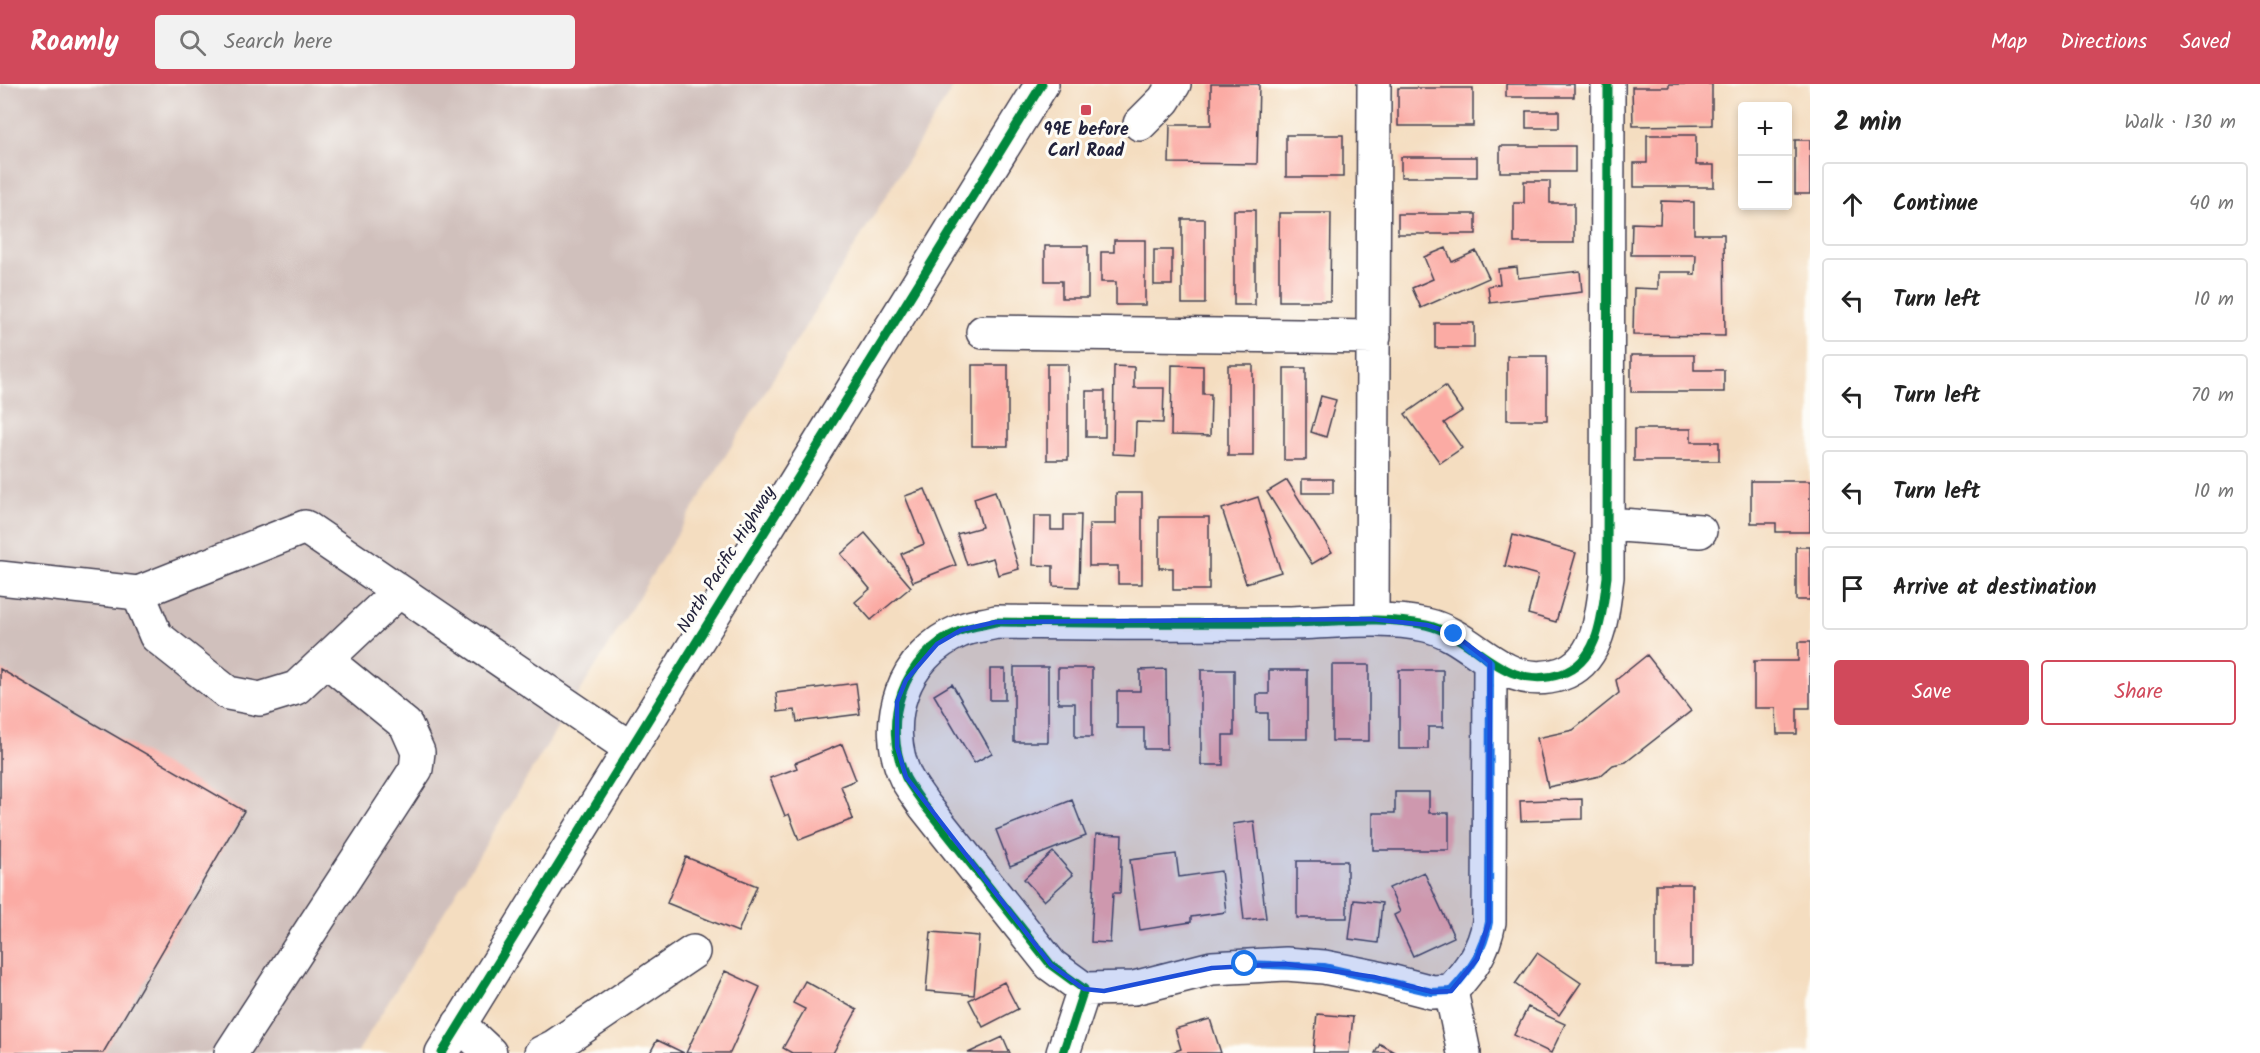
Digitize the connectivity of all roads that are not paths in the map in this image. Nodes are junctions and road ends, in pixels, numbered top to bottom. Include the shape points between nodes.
1 (1042, 84) edge
2 (1174, 84) edge
3 (1374, 84) edge
4 (1608, 84) edge
5 (1140, 124) dead end
6 (983, 332) dead end
7 (1374, 337) junction
8 (1608, 524) junction
9 (1700, 531) dead end
10 (0, 578) edge
11 (399, 591) junction
12 (138, 593) junction
13 (1372, 619) junction
14 (326, 660) junction
15 (1490, 662) junction
16 (630, 747) junction
17 (693, 952) dead end
18 (1084, 989) junction
19 (1451, 991) junction
20 (459, 1024) junction
21 (231, 1053) edge
22 (441, 1053) edge
23 (489, 1053) edge
24 (541, 1053) edge
25 (1063, 1053) edge
26 (1464, 1053) edge

1 - 16 street, North Pacific Highway
2 - 5 street
3 - 7 street
4 - 8 street
6 - 7 street
7 - 13 street
8 - 9 street
8 - 15 street via 1607,577 1599,630 1590,650 1564,673 1543,678 1512,673
10 - 12 street
11 - 12 street via 305,527
11 - 14 street
11 - 16 street
12 - 14 street via 156,636 228,693 260,699 296,688
13 - 15 street via 1427,625 1454,634
13 - 18 street via 1294,623 996,622 961,630 937,644 919,662 906,680 896,713 897,747 906,777 1051,965
14 - 21 street via 406,725 418,752 416,769
15 - 19 street via 1489,922 1477,959
16 - 20 street, North Pacific Highway
17 - 24 street
18 - 19 street via 1134,988 1212,968 1286,964 1364,975 1432,992
18 - 25 street
19 - 26 street
20 - 22 street, North Pacific Highway
20 - 23 street

